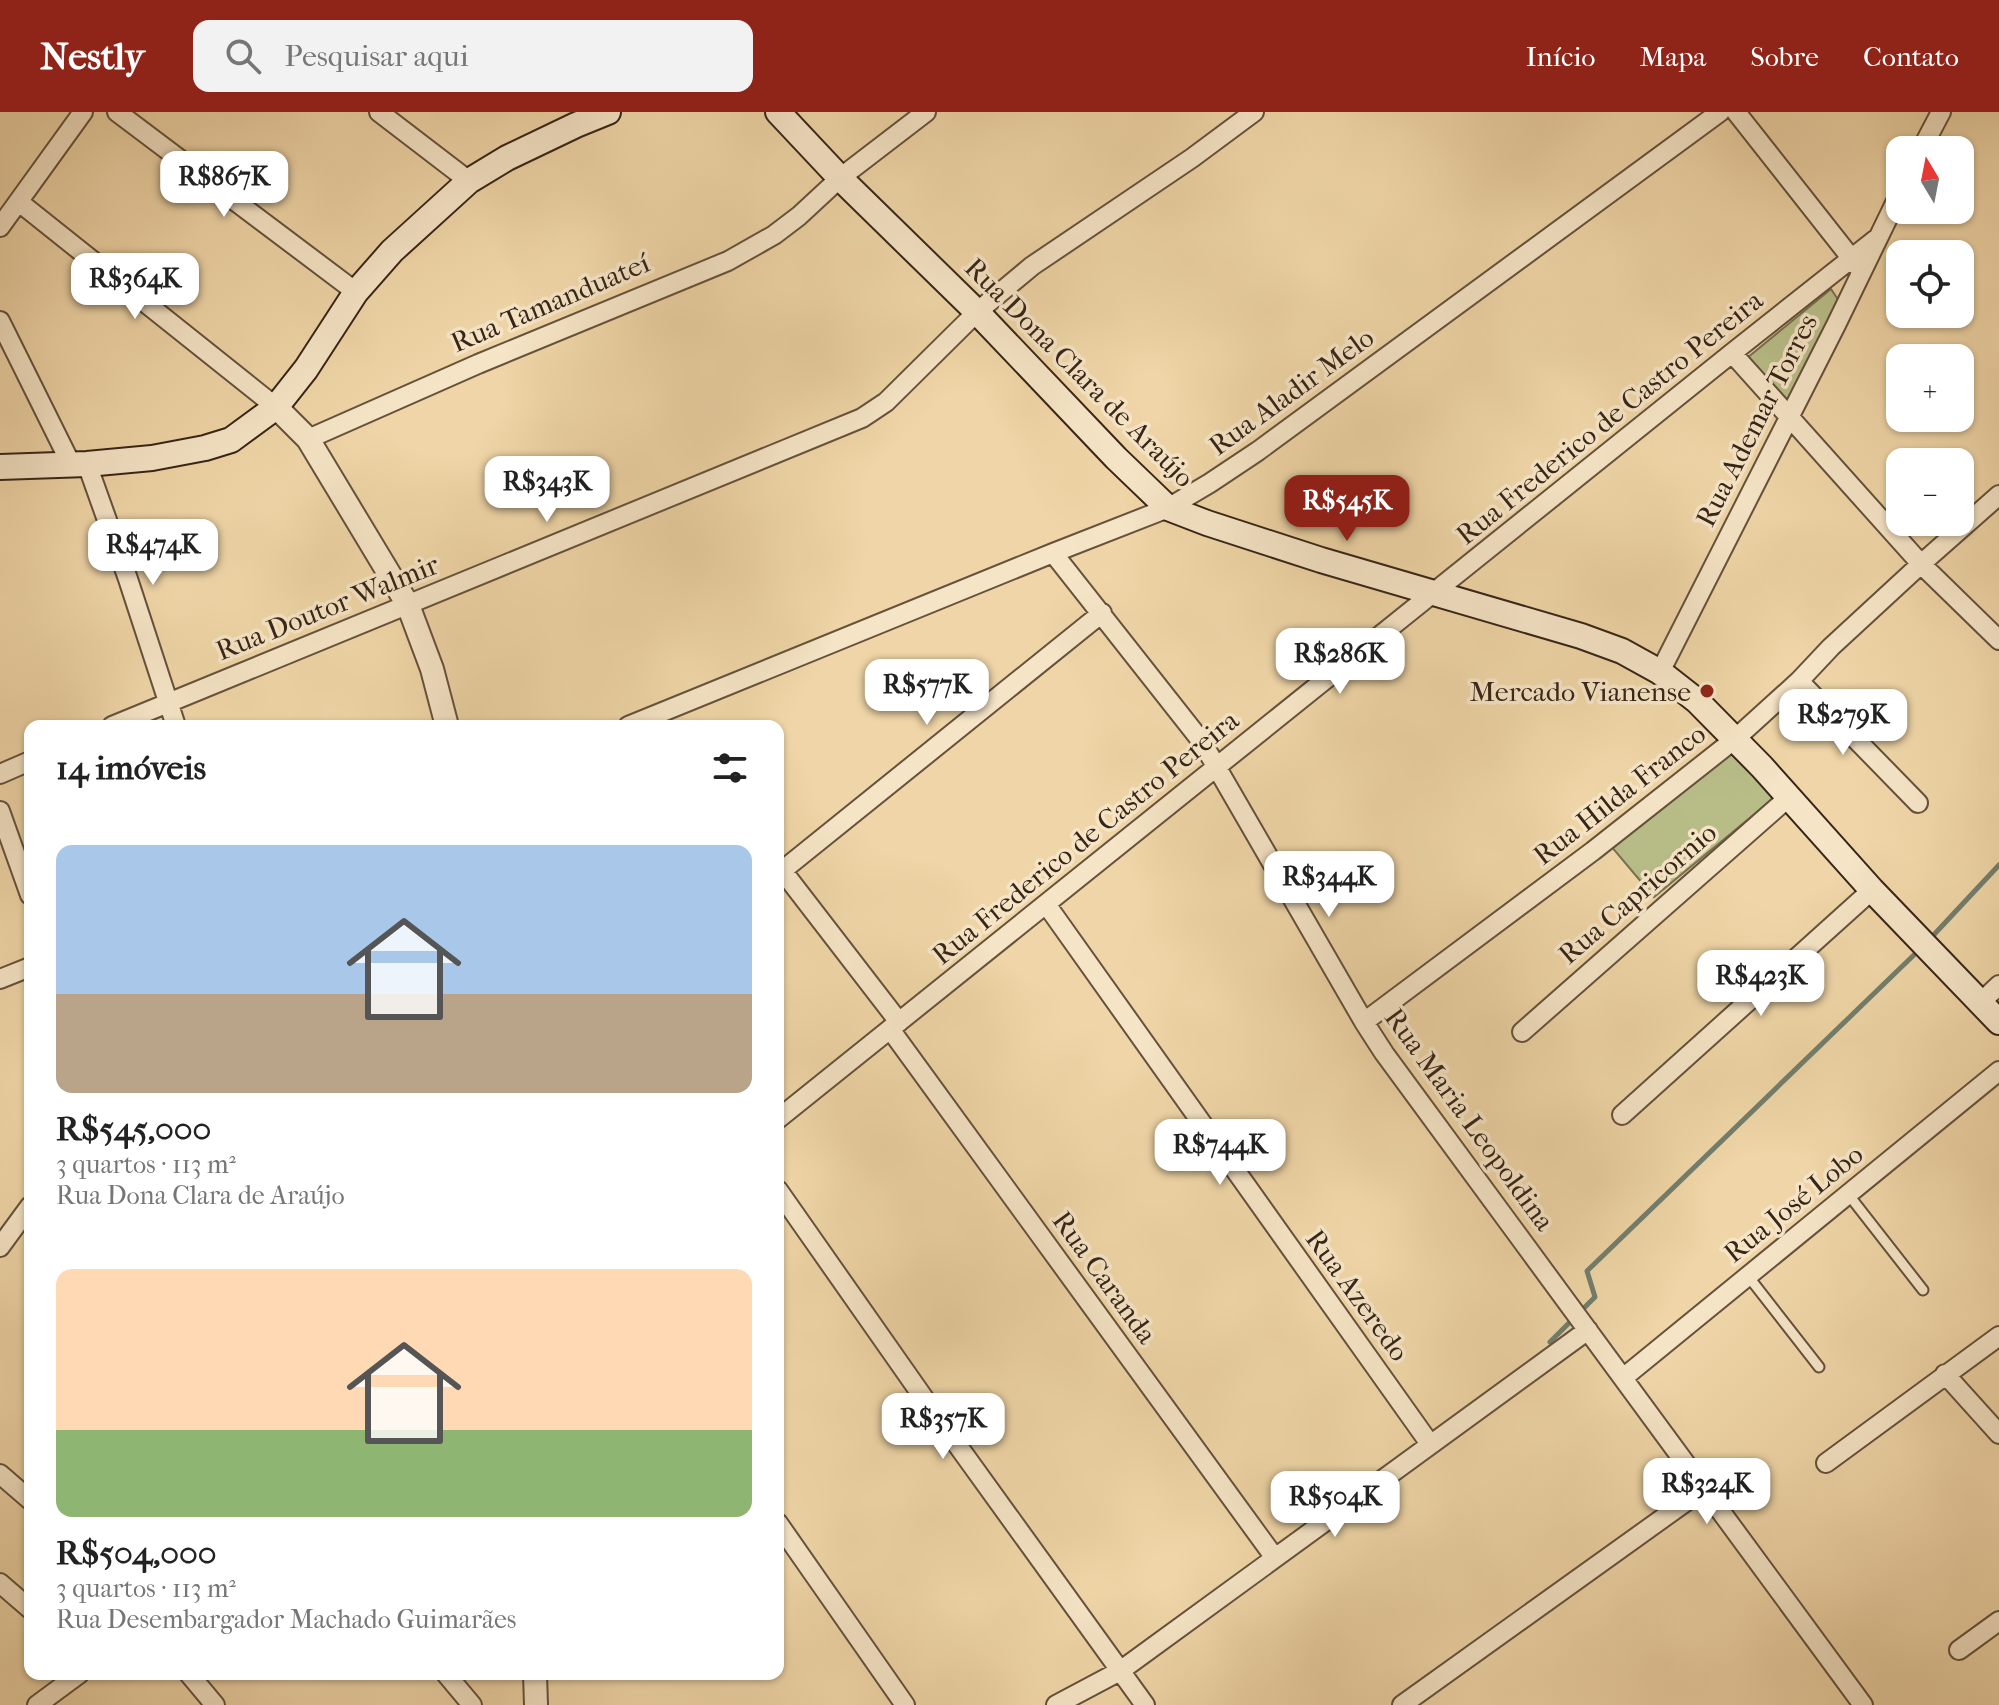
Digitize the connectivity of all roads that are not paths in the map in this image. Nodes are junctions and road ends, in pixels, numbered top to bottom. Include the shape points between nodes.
1 (83, 112) edge
2 (117, 112) edge
3 (379, 112) edge
4 (608, 112) edge
5 (778, 112) edge
6 (926, 112) edge
7 (1254, 112) edge
8 (1720, 112) edge
9 (1736, 112) edge
10 (1941, 112) edge
11 (1928, 136) edge
12 (840, 178) junction
13 (469, 181) junction
14 (19, 202) junction
15 (1886, 220) edge
16 (0, 227) edge
17 (1856, 264) junction
18 (356, 292) junction
19 (977, 312) junction
20 (0, 321) edge
21 (1732, 353) junction
22 (276, 407) junction
23 (1788, 417) junction
24 (308, 439) junction
25 (79, 464) junction
26 (0, 467) edge
27 (1999, 495) edge
28 (1168, 508) junction
29 (1053, 553) junction
30 (1921, 564) junction
31 (1434, 593) junction
32 (408, 605) junction
33 (1102, 613) junction
34 (1999, 640) edge
35 (1660, 672) junction
36 (1799, 681) junction
37 (168, 702) junction
38 (667, 719) edge
39 (126, 720) edge
40 (174, 720) edge
41 (445, 720) edge
42 (1735, 739) junction
43 (24, 764) edge
44 (1218, 767) junction
45 (0, 774) edge
46 (1789, 797) junction
47 (1918, 803) dead end
48 (0, 811) edge
49 (784, 866) edge
50 (784, 877) edge
51 (24, 878) edge
52 (1872, 890) junction
53 (1046, 904) junction
54 (24, 969) edge
55 (0, 979) edge
56 (1999, 985) edge
57 (1981, 1002) junction
58 (1364, 1022) junction
59 (1999, 1022) edge
60 (894, 1026) junction
61 (1522, 1032) dead end
62 (1999, 1071) edge
63 (784, 1114) edge
64 (1622, 1115) dead end
65 (1848, 1194) junction
66 (784, 1198) edge
67 (24, 1214) edge
68 (0, 1247) edge
69 (1748, 1276) junction
70 (1923, 1290) dead end
71 (1582, 1322) junction
72 (1999, 1336) edge
73 (1819, 1367) dead end
74 (1945, 1374) junction
75 (1623, 1378) junction
76 (1999, 1434) edge
77 (1430, 1444) junction
78 (1826, 1463) dead end
79 (0, 1474) edge
80 (1705, 1488) junction
81 (24, 1495) edge
82 (784, 1532) edge
83 (1275, 1558) junction
84 (0, 1583) edge
85 (24, 1604) edge
86 (1999, 1621) edge
87 (1959, 1650) dead end
88 (1120, 1671) junction
89 (71, 1680) edge
90 (194, 1680) edge
91 (451, 1680) edge
92 (535, 1680) edge
93 (37, 1705) edge
94 (215, 1705) edge
95 (472, 1705) edge
96 (536, 1705) edge
97 (905, 1705) edge
98 (1056, 1705) edge
99 (1145, 1705) edge
100 (1402, 1705) edge
101 (1863, 1705) edge

1 - 14 street
2 - 18 street
3 - 13 street
4 - 13 main road
5 - 12 main road, Rua Dona Clara de Araújo
6 - 12 street, Rua Tamanduateí
7 - 19 street, Rua Doutor Walmir via 1032,266
8 - 28 street, Rua Aladir Melo via 1270,442
9 - 17 street
10 - 11 street
12 - 19 main road, Rua Dona Clara de Araújo
12 - 24 street, Rua Tamanduateí via 774,235 728,261
13 - 18 main road via 392,251
14 - 16 street
14 - 22 street
15 - 17 street, Rua Frederico de Castro Pereira
17 - 21 street, Rua Frederico de Castro Pereira
17 - 23 street, Rua Ademar Torres via 1836,325
18 - 22 main road
19 - 28 main road, Rua Dona Clara de Araújo
19 - 32 street, Rua Doutor Walmir via 901,389 862,418
20 - 25 street
21 - 23 street
21 - 31 street, Rua Frederico de Castro Pereira
22 - 24 street
22 - 25 main road via 231,440 205,448
23 - 30 street
23 - 35 street, Rua Ademar Torres
24 - 32 street
25 - 26 main road
25 - 37 street via 128,579
27 - 30 street, Rua Hilda Franco
28 - 29 street, Rua Aladir Melo
28 - 31 main road, Rua Dona Clara de Araújo
29 - 33 street, Rua Maria Leopoldina
29 - 38 street, Rua Aladir Melo
30 - 34 street
30 - 36 street, Rua Hilda Franco
31 - 35 main road, Rua Dona Clara de Araújo via 1581,636
31 - 44 street, Rua Frederico de Castro Pereira
32 - 37 street, Rua Doutor Walmir
32 - 41 street
33 - 44 street, Rua Maria Leopoldina
33 - 49 street
35 - 42 main road, Rua Dona Clara de Araújo
36 - 42 street, Rua Hilda Franco
36 - 47 street
37 - 39 street, Rua Doutor Walmir
37 - 40 street
42 - 46 main road, Rua Dona Clara de Araújo
42 - 58 street, Rua Hilda Franco
43 - 45 street
44 - 53 street, Rua Frederico de Castro Pereira
44 - 58 street, Rua Maria Leopoldina
46 - 52 main road, Rua Dona Clara de Araújo
46 - 61 street, Rua Capricornio
48 - 51 street
50 - 60 street, Rua Caranda
52 - 57 main road, Rua Dona Clara de Araújo
52 - 64 street
53 - 60 street, Rua Frederico de Castro Pereira
53 - 77 street, Rua Azeredo
54 - 55 street
56 - 57 street
57 - 59 main road, Rua Dona Clara de Araújo
58 - 71 street, Rua Maria Leopoldina
60 - 63 street, Rua Frederico de Castro Pereira
60 - 83 street, Rua Caranda
62 - 65 street, Rua José Lobo
65 - 69 street, Rua José Lobo
65 - 70 lane
66 - 88 street
67 - 68 street
69 - 73 lane
69 - 75 street, Rua José Lobo
71 - 75 street, Rua Maria Leopoldina
71 - 77 street
72 - 74 street
74 - 76 street
74 - 78 street
75 - 80 street, Rua Maria Leopoldina
77 - 83 street
79 - 81 street
80 - 100 street
80 - 101 street, Rua Maria Leopoldina
82 - 97 street
83 - 88 street
84 - 85 street
86 - 87 street
88 - 98 street
88 - 99 street
89 - 93 street
90 - 94 street
91 - 95 street
92 - 96 street

